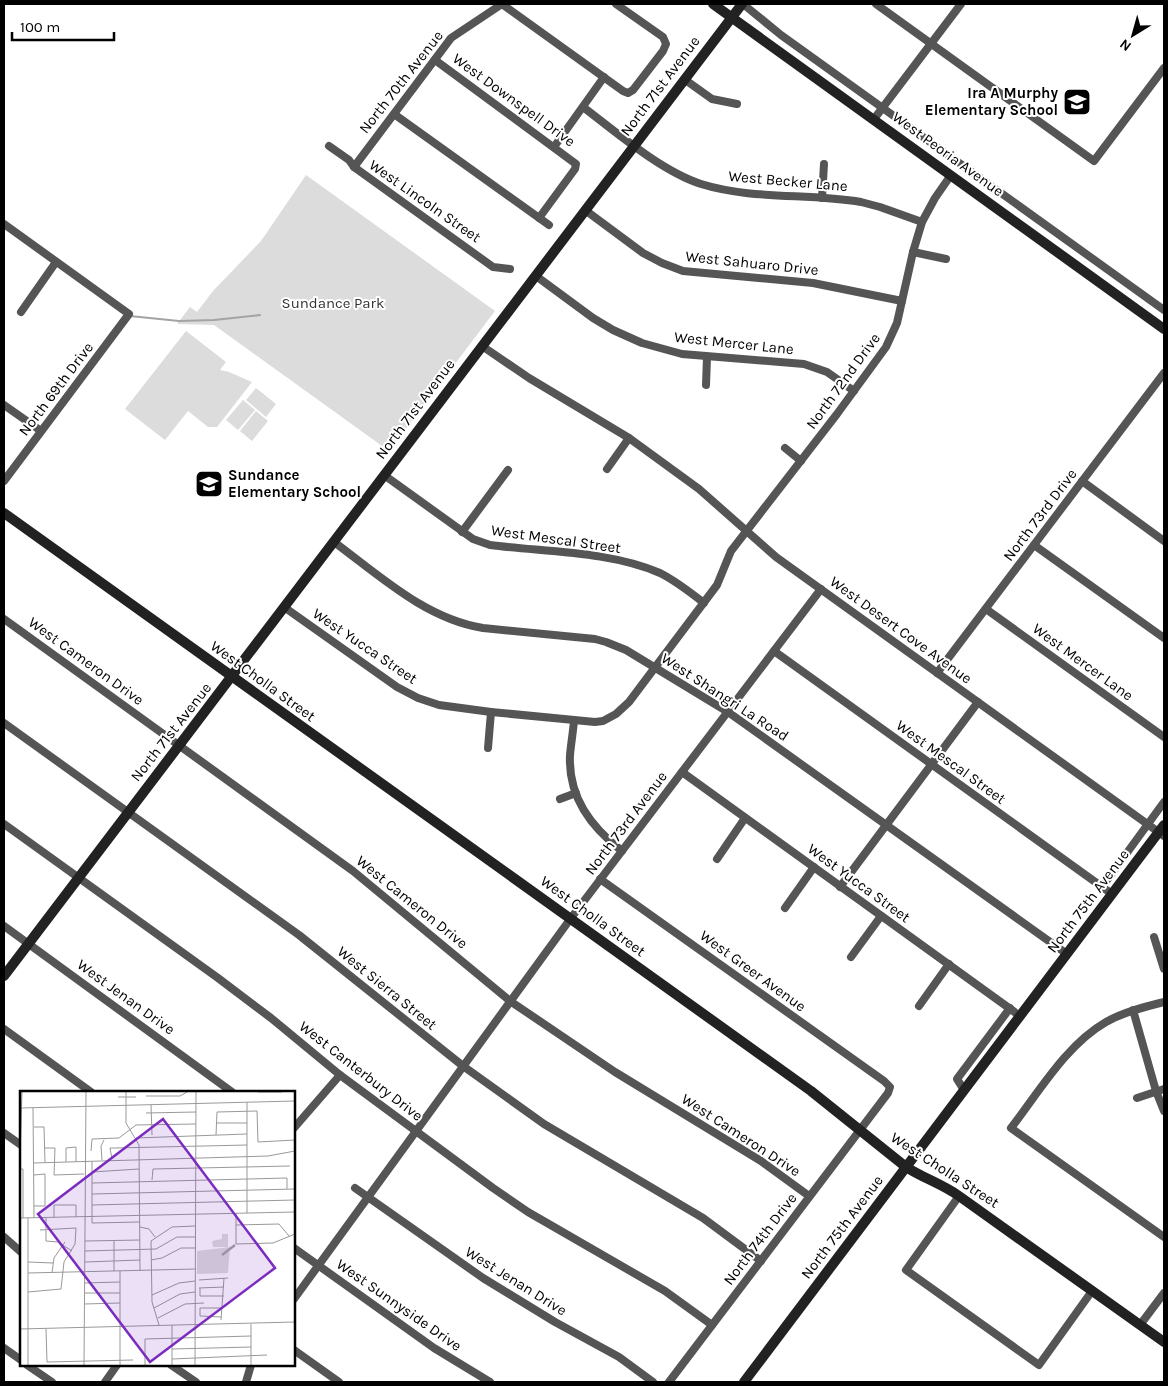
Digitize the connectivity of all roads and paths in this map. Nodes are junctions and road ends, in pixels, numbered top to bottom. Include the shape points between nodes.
1 (502, 4) edge
2 (616, 4) edge
3 (713, 4) edge
4 (743, 4) edge
5 (876, 4) edge
6 (961, 4) edge
7 (732, 17) junction
8 (932, 44) junction
9 (435, 60) junction
10 (1164, 68) edge
11 (604, 77) junction
12 (684, 79) junction
13 (737, 104) dead end
14 (583, 107) junction
15 (883, 108) junction
16 (394, 114) junction
17 (874, 119) junction
18 (634, 145) junction
19 (329, 146) dead end
20 (554, 146) junction
21 (824, 164) dead end
22 (354, 167) junction
23 (951, 175) junction
24 (822, 198) junction
25 (585, 210) junction
26 (539, 218) junction
27 (922, 222) junction
28 (4, 224) edge
29 (549, 225) dead end
30 (914, 252) junction
31 (946, 259) dead end
32 (56, 262) junction
33 (510, 269) dead end
34 (536, 276) junction
35 (902, 301) junction
36 (1164, 310) edge
37 (21, 312) dead end
38 (1164, 329) edge
39 (482, 346) junction
40 (707, 357) junction
41 (1164, 374) edge
42 (706, 385) dead end
43 (854, 391) junction
44 (4, 405) edge
45 (41, 432) junction
46 (629, 438) junction
47 (785, 448) dead end
48 (801, 461) junction
49 (606, 469) dead end
50 (508, 470) dead end
51 (384, 475) junction
52 (4, 481) edge
53 (1082, 482) junction
54 (4, 513) edge
55 (462, 532) junction
56 (747, 532) junction
57 (1164, 541) edge
58 (334, 542) junction
59 (1034, 545) junction
60 (821, 589) junction
61 (704, 603) junction
62 (284, 608) junction
63 (986, 609) junction
64 (4, 619) edge
65 (1164, 638) edge
66 (774, 651) junction
67 (655, 667) junction
68 (937, 673) junction
69 (232, 677) junction
70 (978, 702) junction
71 (491, 712) junction
72 (728, 712) junction
73 (574, 720) junction
74 (4, 723) edge
75 (1164, 737) edge
76 (179, 745) junction
77 (488, 748) dead end
78 (932, 765) junction
79 (682, 772) junction
80 (576, 793) junction
81 (560, 799) dead end
82 (1164, 802) edge
83 (128, 812) junction
84 (745, 818) junction
85 (4, 824) edge
86 (1148, 824) junction
87 (886, 826) junction
88 (1162, 831) edge
89 (622, 851) junction
90 (717, 859) dead end
91 (814, 868) junction
92 (78, 878) junction
93 (600, 879) junction
94 (840, 886) junction
95 (1102, 887) junction
96 (1112, 894) junction
97 (785, 908) dead end
98 (881, 916) junction
99 (571, 918) junction
100 (4, 926) edge
101 (1154, 937) dead end
102 (28, 943) junction
103 (1067, 954) junction
104 (851, 957) dead end
105 (949, 964) junction
106 (1164, 969) edge
107 (4, 976) edge
108 (510, 1001) junction
109 (1164, 1002) edge
110 (919, 1006) dead end
111 (1010, 1008) junction
112 (1133, 1010) junction
113 (1020, 1016) junction
114 (4, 1029) edge
115 (463, 1066) junction
116 (340, 1075) junction
117 (890, 1087) joint
118 (1164, 1089) edge
119 (964, 1090) junction
120 (90, 1091) edge
121 (231, 1091) edge
122 (1156, 1091) junction
123 (1137, 1098) dead end
124 (1164, 1111) edge
125 (295, 1127) edge
126 (859, 1129) junction
127 (416, 1131) junction
128 (4, 1133) edge
129 (20, 1145) edge
130 (906, 1166) junction
131 (355, 1188) dead end
132 (809, 1196) junction
133 (960, 1196) junction
134 (368, 1198) junction
135 (4, 1237) edge
136 (1164, 1237) edge
137 (295, 1249) edge
138 (20, 1251) edge
139 (761, 1261) junction
140 (318, 1266) junction
141 (1092, 1291) junction
142 (1164, 1293) edge
143 (295, 1298) edge
144 (712, 1325) junction
145 (1140, 1325) junction
146 (1164, 1342) edge
147 (4, 1348) edge
148 (295, 1351) edge
149 (20, 1359) edge
150 (28, 1366) edge
151 (116, 1366) edge
152 (173, 1366) edge
153 (251, 1366) edge
154 (52, 1382) edge
155 (105, 1382) edge
156 (196, 1382) edge
157 (246, 1382) edge
158 (339, 1382) edge
159 (488, 1382) edge
160 (653, 1382) edge
161 (669, 1382) edge
162 (744, 1382) edge

1 - 9 street, North 70th Avenue via 451,38
1 - 11 street
2 - 11 street via 663,37 666,44 628,93
3 - 7 street, West Peoria Avenue
4 - 7 street, North 71st Avenue
4 - 15 street, West Peoria Avenue
5 - 8 street
6 - 8 street
7 - 12 street, North 71st Avenue
7 - 17 street, West Peoria Avenue
8 - 10 street via 1094,161
8 - 15 street
9 - 16 street, North 70th Avenue
9 - 20 street, West Downspell Drive
11 - 14 street
12 - 13 street via 712,99
12 - 18 street, North 71st Avenue
14 - 18 street, West Becker Lane
14 - 20 street
15 - 17 street
15 - 36 street, West Peoria Avenue
16 - 22 street, North 70th Avenue
16 - 26 street
17 - 23 street, West Peoria Avenue
18 - 24 street, West Becker Lane via 671,170 699,183 736,192
18 - 25 street, North 71st Avenue
19 - 22 street, West Lincoln Street
20 - 26 street, West Downspell Drive via 576,164 575,169
21 - 24 street
22 - 33 street, West Lincoln Street via 494,267
23 - 27 street, North 72nd Drive
23 - 38 street, West Peoria Avenue
24 - 27 street, West Becker Lane via 871,204
25 - 34 street, North 71st Avenue
25 - 35 street, West Sahuaro Drive via 643,253 683,271 813,283
26 - 29 street
27 - 30 street, North 72nd Drive
28 - 32 street
30 - 31 street
30 - 35 street, North 72nd Drive
32 - 37 street
32 - 45 street, North 69th Drive via 129,314
34 - 39 street, North 71st Avenue
34 - 40 street, West Mercer Lane via 622,335 655,348
35 - 43 street, North 72nd Drive via 891,338
39 - 46 street, West Desert Cove Avenue via 528,378
39 - 51 street, North 71st Avenue
40 - 42 street
40 - 43 street, West Mercer Lane via 804,364 827,372
41 - 53 street, North 73rd Drive
43 - 48 street, North 72nd Drive
44 - 45 street
45 - 52 street, North 69th Drive
46 - 49 street
46 - 56 street, West Desert Cove Avenue via 699,489
47 - 48 street
48 - 56 street, North 72nd Drive
50 - 55 street
51 - 55 street, West Mescal Street
51 - 58 street, North 71st Avenue
53 - 57 street
53 - 59 street, North 73rd Drive
54 - 69 street, West Cholla Street
55 - 61 street, West Mescal Street via 490,545 635,564 669,578
56 - 60 street, West Desert Cove Avenue
56 - 61 street, North 72nd Drive via 731,551 717,585
58 - 62 street, North 71st Avenue
58 - 67 street, West Shangri La Road via 418,604 446,618 483,628 606,642
59 - 63 street, North 73rd Drive
59 - 65 street
60 - 66 street, North 73rd Avenue
60 - 68 street, West Desert Cove Avenue
61 - 67 street, North 72nd Drive
62 - 69 street, North 71st Avenue
62 - 71 street, West Yucca Street via 397,687 418,698 439,705
63 - 68 street, North 73rd Drive
63 - 75 street, West Mercer Lane
64 - 76 street, West Cameron Drive
66 - 72 street, North 73rd Avenue
66 - 78 street, West Mescal Street
67 - 72 street, West Shangri La Road
67 - 73 street, North 72nd Drive via 616,714 603,721
68 - 70 street, West Desert Cove Avenue
69 - 76 street, North 71st Avenue
69 - 99 street, West Cholla Street
70 - 78 street
70 - 86 street, West Desert Cove Avenue
71 - 73 street, West Yucca Street
71 - 77 street
72 - 79 street, North 73rd Avenue
72 - 87 street, West Shangri La Road
73 - 80 street via 570,756
74 - 83 street, West Sierra Street
76 - 83 street, North 71st Avenue
76 - 108 street, West Cameron Drive via 353,872
78 - 87 street
78 - 95 street, West Mescal Street
79 - 84 street, West Yucca Street
79 - 89 street, North 73rd Avenue
80 - 81 street
80 - 89 street via 593,825
82 - 86 street, North 75th Avenue
83 - 92 street, North 71st Avenue
83 - 115 street, West Sierra Street via 299,935
84 - 90 street
84 - 91 street, West Yucca Street
85 - 92 street, West Canterbury Drive
86 - 88 street, West Desert Cove Avenue
86 - 95 street, North 75th Avenue
87 - 94 street
87 - 103 street, West Shangri La Road
88 - 96 street, North 75th Avenue
89 - 93 street, North 73rd Avenue
91 - 94 street, West Yucca Street
91 - 97 street
92 - 102 street, North 71st Avenue
92 - 116 street, West Canterbury Drive via 233,989
93 - 99 street, North 73rd Avenue
93 - 117 street, West Greer Avenue
94 - 98 street, West Yucca Street
95 - 96 street, West Mescal Street
96 - 103 street, North 75th Avenue
98 - 104 street
98 - 105 street, West Yucca Street
99 - 108 street, North 73rd Avenue
99 - 126 street, West Cholla Street
100 - 102 street, West Jenan Drive
101 - 106 street
102 - 107 street, North 71st Avenue
102 - 121 street, West Jenan Drive
103 - 113 street, North 75th Avenue
105 - 110 street
105 - 111 street, West Yucca Street
108 - 115 street, North 73rd Avenue
108 - 132 street, West Cameron Drive via 615,1072 762,1161
109 - 112 street
111 - 113 street, West Yucca Street
111 - 119 street via 957,1079
112 - 122 street
112 - 136 street via 1100,1026 1075,1046 1012,1128
113 - 119 street, North 75th Avenue
114 - 120 street
115 - 127 street, North 73rd Avenue
115 - 139 street, West Sierra Street via 544,1124 703,1218
116 - 125 street
116 - 127 street, West Canterbury Drive
117 - 126 street, North 74th Drive
118 - 122 street
119 - 130 street, North 75th Avenue
122 - 123 street
122 - 124 street
126 - 130 street, West Cholla Street
126 - 132 street, North 74th Drive
127 - 134 street, North 73rd Avenue
127 - 144 street, West Canterbury Drive via 492,1188 665,1291
128 - 129 street
130 - 133 street, West Cholla Street
130 - 162 street, North 75th Avenue
131 - 134 street
132 - 139 street, North 74th Drive
133 - 141 street, West Cholla Street
133 - 141 street via 906,1270 1039,1365
134 - 140 street, North 73rd Avenue
134 - 160 street, West Jenan Drive via 483,1278 619,1357
135 - 138 street
137 - 140 street, West Sunnyside Drive
139 - 144 street, North 74th Drive
140 - 143 street, North 73rd Avenue
140 - 159 street, West Sunnyside Drive
141 - 145 street, West Cholla Street
142 - 145 street
144 - 161 street, North 74th Drive
145 - 146 street, West Cholla Street
147 - 149 street
148 - 158 street
150 - 154 street
151 - 155 street
152 - 156 street
153 - 157 street

